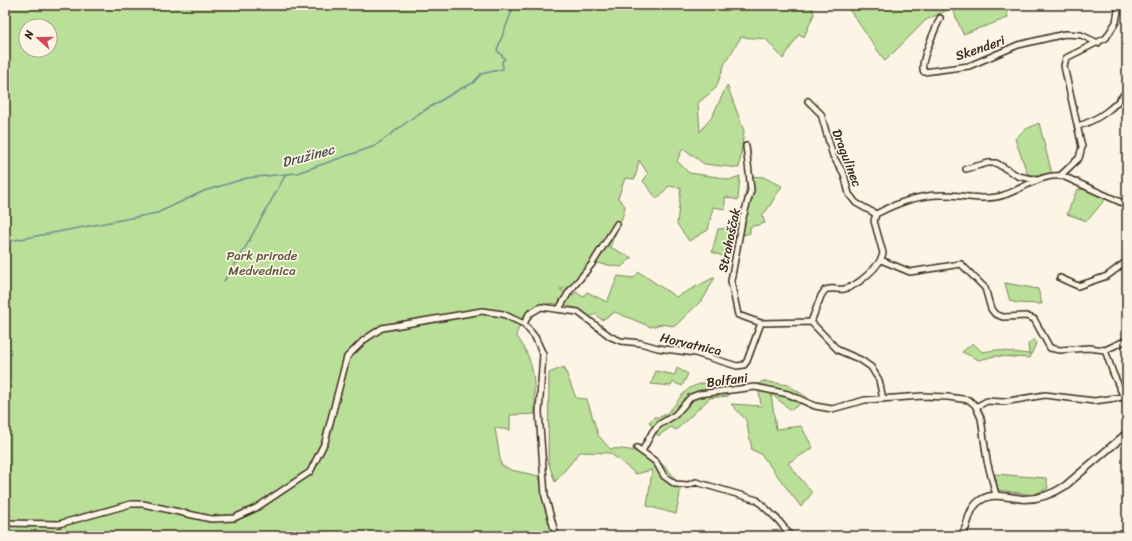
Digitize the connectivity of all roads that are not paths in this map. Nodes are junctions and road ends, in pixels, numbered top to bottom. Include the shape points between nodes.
1 (1119, 5) edge
2 (940, 18) dead end
3 (1098, 43) junction
4 (1127, 90) edge
5 (808, 101) dead end
6 (1078, 126) junction
7 (746, 146) dead end
8 (966, 169) dead end
9 (1060, 176) junction
10 (1037, 180) junction
11 (1127, 205) edge
12 (876, 214) junction
13 (617, 224) dead end
14 (881, 260) junction
15 (1127, 261) edge
16 (1060, 278) dead end
17 (559, 309) junction
18 (811, 322) junction
19 (761, 323) junction
20 (524, 324) junction
21 (1127, 340) edge
22 (1105, 350) junction
23 (1123, 396) junction
24 (884, 399) junction
25 (1127, 404) edge
26 (976, 407) junction
27 (1127, 433) edge
28 (996, 495) junction
29 (5, 523) edge
30 (556, 536) edge
31 (791, 536) edge
32 (961, 536) edge

1 - 3 street via 1113,29
2 - 3 street, Skenderi via 924,60 924,72 969,66 1018,45 1065,34 1081,35
3 - 6 street via 1069,55 1064,62
4 - 6 street via 1116,105 1092,121
5 - 12 street, Dragulinec via 820,114 833,156 844,174 849,194 856,203
6 - 9 street via 1082,143 1081,153 1075,164
7 - 19 street, Strahoščak via 751,190 742,221 731,281 738,315
8 - 10 street via 996,163 1018,176
9 - 10 street
9 - 11 street
10 - 12 street via 1003,196 936,195 905,202
12 - 14 street via 874,221 883,254
13 - 17 street
14 - 18 street via 872,271 848,288 825,290
14 - 22 street via 910,272 958,263 968,269 985,288 995,314 1034,319 1050,348
15 - 16 street via 1107,276 1078,286
17 - 19 street, Horvatnica via 583,315 616,340 664,350 695,353 737,366 744,366 747,361
17 - 20 street, Horvatnica via 547,306 537,308 529,314
18 - 19 street
18 - 24 street via 838,350 862,360 871,367 879,380
20 - 29 street via 503,314 482,311 382,328 364,340 347,357 325,442 310,472 256,508 234,518 211,519 143,504 131,504 59,524
20 - 30 street via 535,337 543,354 539,412 545,496
21 - 22 street
22 - 23 street
23 - 25 street
23 - 26 street via 1094,401 1045,396 1003,402 988,401
24 - 26 street, Bolfani via 944,396 969,400
24 - 31 street, Bolfani via 859,400 832,409 815,406 788,394 755,387 699,394 691,397 675,415 660,424 640,449 656,462 664,476 676,484 688,485 696,482 757,500
26 - 28 street via 981,418 987,460
27 - 28 street via 1054,493 1031,499
28 - 32 street via 982,500 973,507

